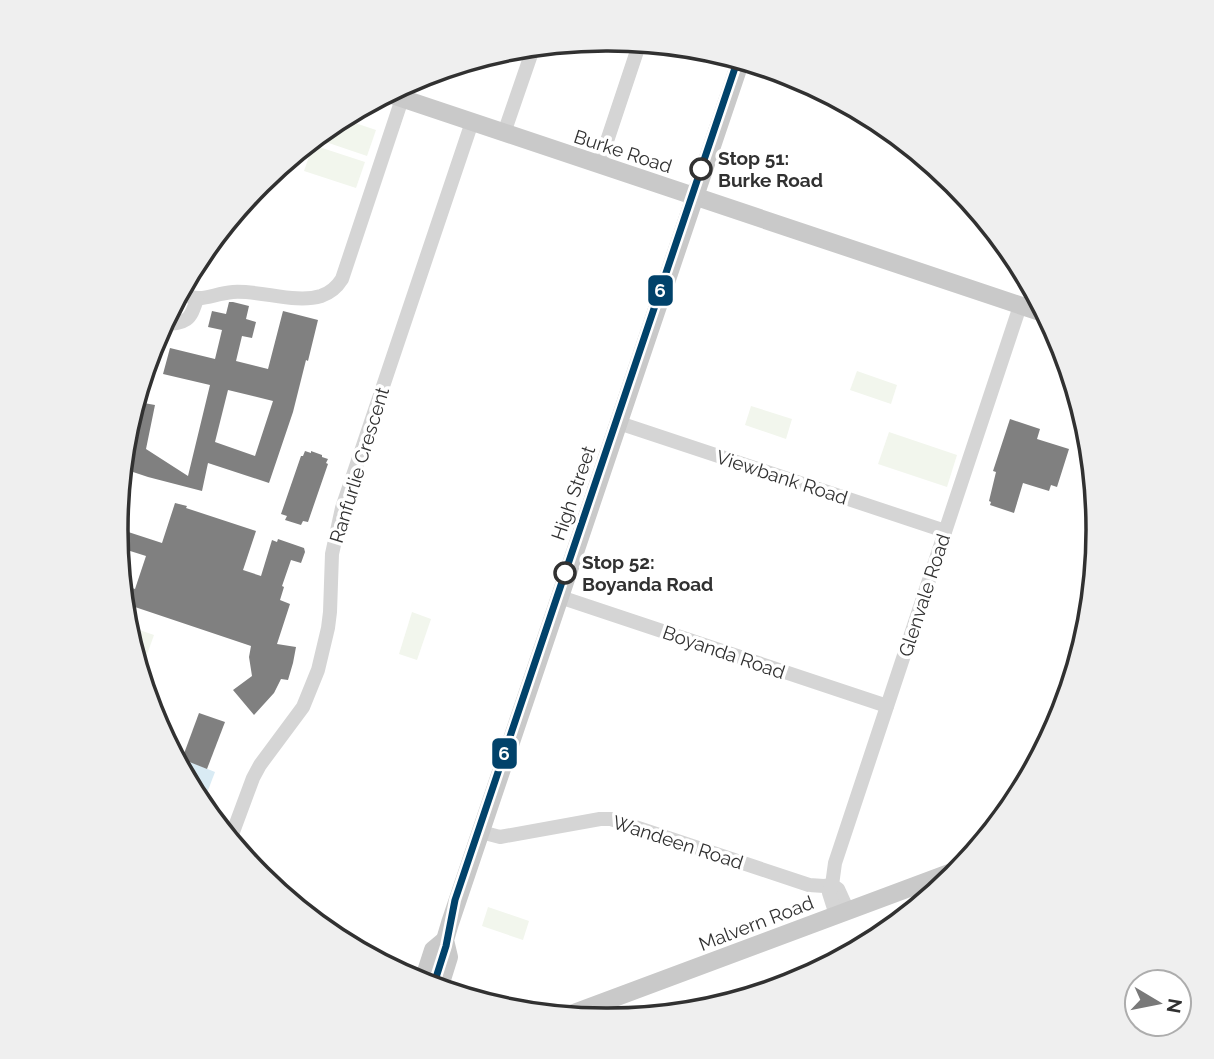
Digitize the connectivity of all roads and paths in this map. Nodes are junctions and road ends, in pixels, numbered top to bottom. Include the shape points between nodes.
1 (637, 52) edge
2 (530, 57) edge
3 (738, 69) edge
4 (400, 98) edge
5 (392, 101) edge
6 (472, 122) junction
7 (504, 133) junction
8 (599, 165) junction
9 (695, 196) junction
10 (189, 297) edge
11 (197, 299) junction
12 (1020, 306) junction
13 (1032, 310) edge
14 (176, 322) edge
15 (619, 423) junction
16 (946, 531) junction
17 (560, 597) junction
18 (887, 706) junction
19 (234, 829) edge
20 (481, 832) junction
21 (934, 879) edge
22 (832, 885) junction
23 (842, 913) junction
24 (445, 940) junction
25 (426, 973) edge
26 (442, 979) edge
27 (589, 1007) edge

1 - 8 street
2 - 7 street
3 - 9 main road, High Street
4 - 6 main road, Burke Road
5 - 11 street via 339,284 323,296 307,298 243,292
6 - 7 main road, Burke Road
6 - 19 street, Ranfurlie Crescent via 340,516 332,554 328,628 318,670 303,707 253,778
7 - 8 main road, Burke Road
8 - 9 main road, Burke Road
9 - 12 main road, Burke Road
9 - 15 main road, High Street
10 - 11 street
11 - 14 street via 187,320
12 - 13 main road, Burke Road
12 - 16 street, Glenvale Road
15 - 16 street, Viewbank Road
15 - 17 main road, High Street
16 - 18 street, Glenvale Road
17 - 18 street, Boyanda Road
17 - 20 main road, High Street
18 - 22 street, Glenvale Road via 835,863
20 - 22 street, Wandeen Road via 500,837 611,819 809,885
20 - 24 main road, High Street
21 - 23 main road, Malvern Road
22 - 23 street via 838,889
23 - 27 main road, Malvern Road
24 - 25 main road, High Street via 433,950
24 - 26 main road, High Street via 449,957

